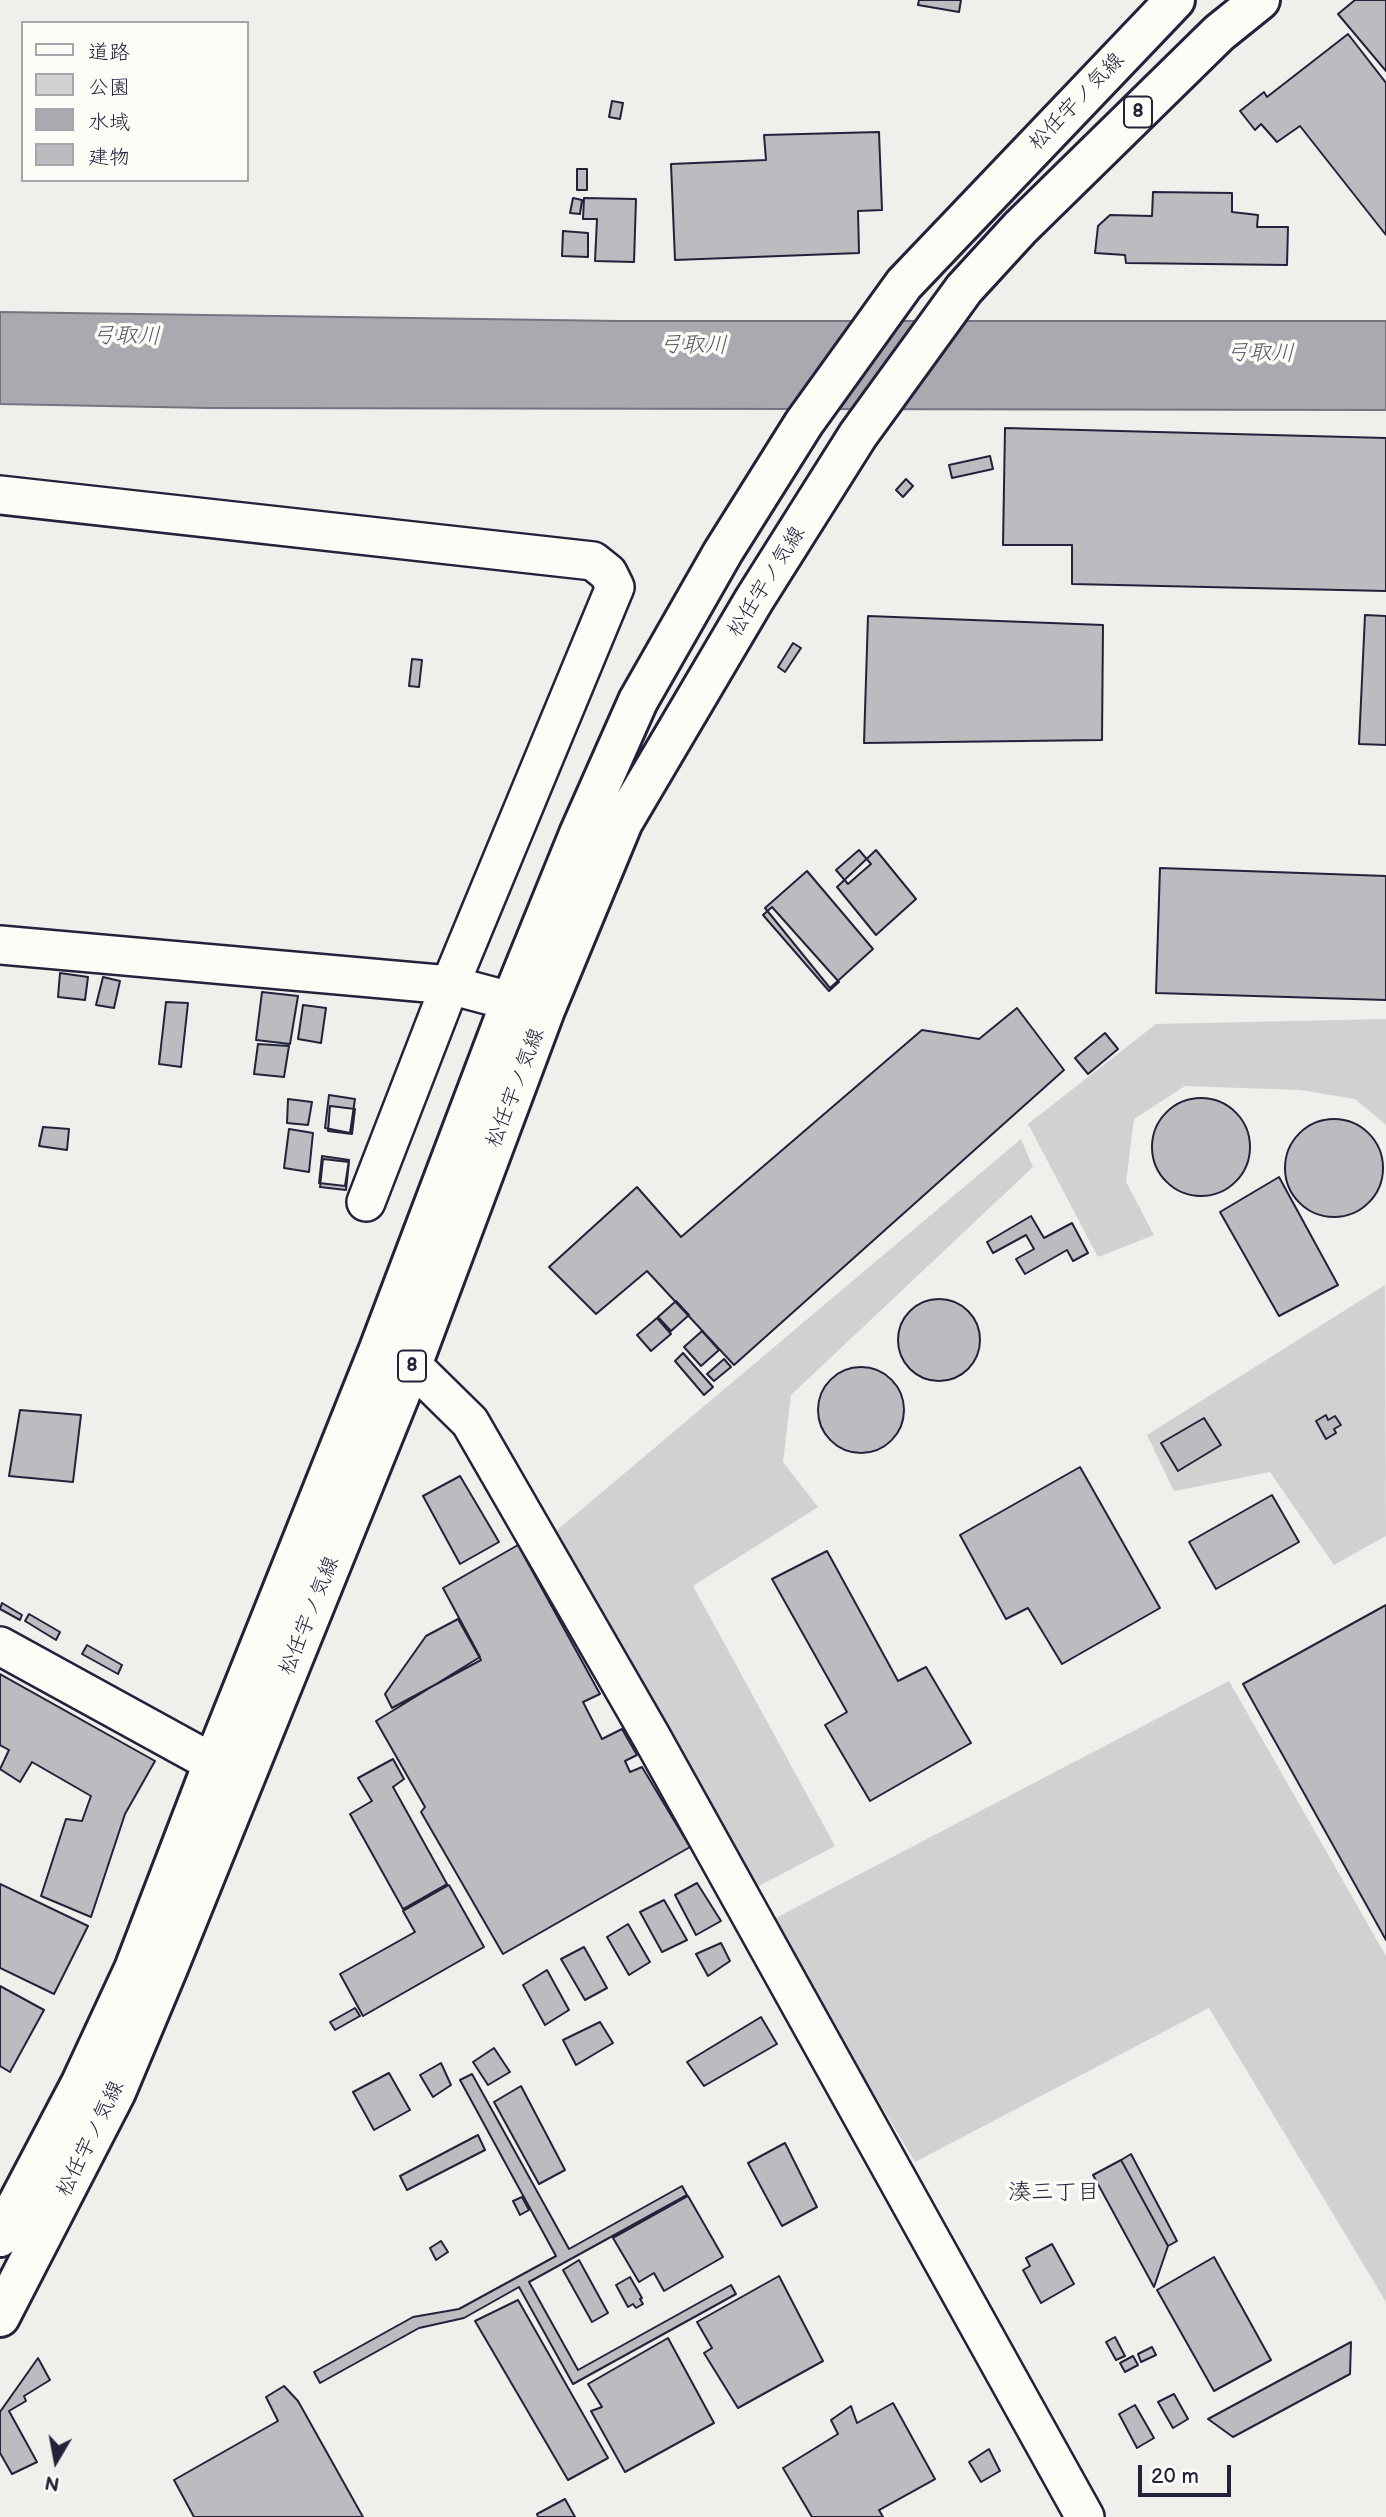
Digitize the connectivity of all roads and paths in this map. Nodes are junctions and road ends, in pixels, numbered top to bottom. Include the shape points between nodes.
1 (1175, 0) edge
2 (1260, 0) edge
3 (0, 495) edge
4 (0, 945) edge
5 (450, 985) junction
6 (528, 1006) junction
7 (366, 1202) dead end
8 (379, 1349) junction
9 (412, 1365) junction
10 (0, 1646) edge
11 (229, 1770) junction
12 (0, 2237) edge
13 (0, 2317) edge
14 (1085, 2517) edge

1 - 6 main road, 松任宇ノ気線 / 8 via 904,284 804,423 638,701 579,834
2 - 6 main road, 松任宇ノ気線 / 8 via 1219,33 964,289 858,435 754,600 623,822
3 - 5 street via 593,561 608,573 615,587
4 - 5 street
5 - 6 street
5 - 7 street
6 - 8 main road, 松任宇ノ気線 / 8
6 - 9 main road, 松任宇ノ気線 / 8
8 - 9 street
8 - 11 main road, 松任宇ノ気線 / 8
9 - 11 main road, 松任宇ノ気線 / 8
9 - 14 street via 470,1422
10 - 11 street
11 - 12 main road, 松任宇ノ気線 / 8 via 81,2083
11 - 13 main road, 松任宇ノ気線 / 8 via 116,2092

